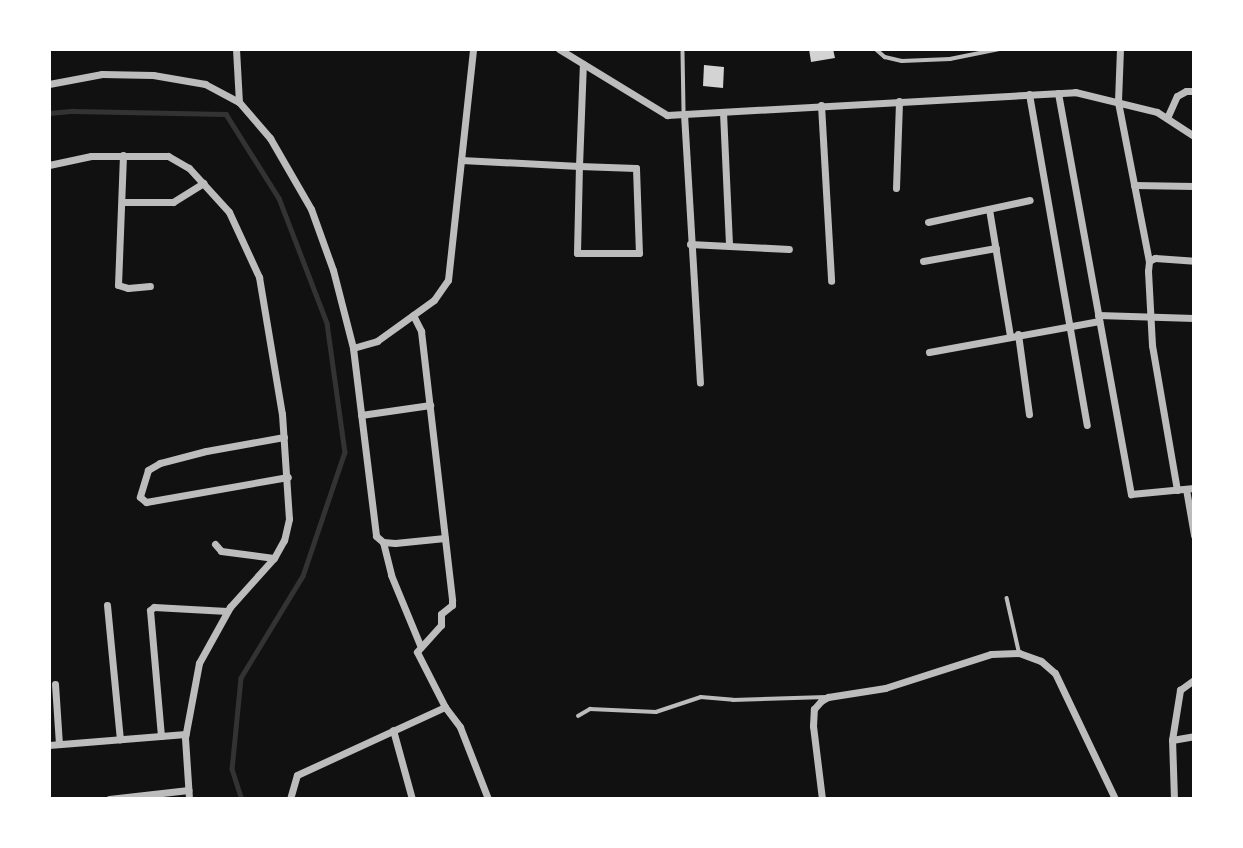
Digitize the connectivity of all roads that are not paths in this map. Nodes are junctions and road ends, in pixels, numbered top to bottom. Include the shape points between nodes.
1 (236, 49) edge
2 (473, 49) edge
3 (559, 49) edge
4 (876, 49) edge
5 (999, 49) edge
6 (1113, 49) edge
7 (1120, 49) edge
8 (683, 52) dead end
9 (583, 64) junction
10 (49, 84) edge
11 (1194, 90) edge
12 (1058, 93) junction
13 (1029, 94) junction
14 (899, 101) junction
15 (239, 102) junction
16 (1118, 102) junction
17 (821, 105) junction
18 (723, 112) junction
19 (684, 114) junction
20 (1167, 118) junction
21 (1194, 136) edge
22 (123, 155) junction
23 (461, 160) junction
24 (49, 165) edge
25 (579, 166) junction
26 (203, 183) junction
27 (1135, 185) junction
28 (1194, 186) edge
29 (896, 188) dead end
30 (1030, 200) dead end
31 (122, 202) junction
32 (989, 209) junction
33 (928, 222) dead end
34 (690, 244) junction
35 (729, 246) junction
36 (996, 248) junction
37 (789, 249) dead end
38 (923, 261) dead end
39 (1149, 261) junction
40 (1194, 261) edge
41 (831, 281) dead end
42 (150, 285) dead end
43 (413, 315) junction
44 (1152, 315) junction
45 (1098, 318) junction
46 (1194, 318) edge
47 (1072, 326) junction
48 (1014, 335) junction
49 (353, 348) junction
50 (929, 352) dead end
51 (700, 383) dead end
52 (430, 405) junction
53 (1029, 414) dead end
54 (361, 415) junction
55 (1087, 425) dead end
56 (284, 437) junction
57 (288, 477) junction
58 (1190, 489) edge
59 (1177, 490) junction
60 (1194, 535) edge
61 (445, 538) junction
62 (383, 542) junction
63 (215, 544) dead end
64 (274, 558) junction
65 (1007, 598) dead end
66 (107, 605) dead end
67 (227, 611) junction
68 (420, 645) junction
69 (1019, 653) junction
70 (1194, 680) edge
71 (55, 684) dead end
72 (828, 696) junction
73 (445, 706) junction
74 (578, 716) dead end
75 (393, 730) junction
76 (186, 734) junction
77 (161, 736) junction
78 (1194, 736) edge
79 (120, 739) junction
80 (1172, 740) junction
81 (59, 744) junction
82 (49, 745) edge
83 (188, 790) junction
84 (109, 799) edge
85 (189, 799) edge
86 (290, 799) edge
87 (412, 799) edge
88 (488, 799) edge
89 (822, 799) edge
90 (1115, 799) edge
91 (1174, 799) edge

1 - 15 street
2 - 23 street
3 - 9 street
4 - 5 lane via 902,61 950,59
6 - 7 lane
7 - 16 street
8 - 19 lane
9 - 19 street via 667,115
9 - 25 street
10 - 15 street via 102,74 153,75 205,84
11 - 20 street via 1177,96
12 - 13 street
12 - 16 street via 1075,92
12 - 45 street
13 - 14 street
13 - 47 street
14 - 17 street
14 - 29 street
15 - 49 street via 270,138 312,209 334,270
16 - 20 street
16 - 27 street
17 - 18 street
17 - 41 street
18 - 19 street
18 - 35 street
19 - 34 street
20 - 21 street
22 - 24 street
22 - 26 street via 168,156
22 - 31 street
23 - 25 street
23 - 43 street via 448,280 434,300
25 - 25 street via 636,168 639,253 578,253
26 - 31 street via 173,202
26 - 56 street via 229,212 259,277
27 - 28 street
27 - 39 street
30 - 32 street
31 - 42 street via 118,285
32 - 33 street
32 - 36 street
34 - 35 street
34 - 51 street
35 - 37 street
36 - 38 street
36 - 48 street
39 - 40 street
39 - 44 street
43 - 49 street via 377,341
43 - 52 street via 421,331
44 - 45 street
44 - 46 street
44 - 59 street via 1161,409
45 - 47 street
45 - 59 street via 1131,495
47 - 48 street
47 - 55 street
48 - 50 street
48 - 53 street
49 - 54 street
52 - 54 street
52 - 61 street
54 - 62 street via 374,528
56 - 57 street
56 - 57 street via 160,463 148,470 141,497 146,502
57 - 64 street via 289,519
58 - 59 street
58 - 60 street
61 - 62 street
61 - 68 street via 452,605 441,614 441,625
62 - 68 street via 391,575
63 - 64 street via 221,551
64 - 67 street
65 - 69 lane
66 - 79 street
67 - 76 street via 199,663
67 - 77 street via 150,610
68 - 73 street via 419,659
69 - 72 street via 991,654 885,688
69 - 90 street via 1041,661 1055,673
70 - 80 street via 1180,690
71 - 81 street
72 - 74 lane via 701,697 656,712 590,709
72 - 89 street via 814,709 813,717
73 - 75 street
73 - 88 street via 460,727
75 - 86 street via 297,775
75 - 87 street
76 - 77 street
76 - 83 street
77 - 79 street
78 - 80 street
79 - 81 street
80 - 91 street
81 - 82 street
83 - 84 street
83 - 85 street

